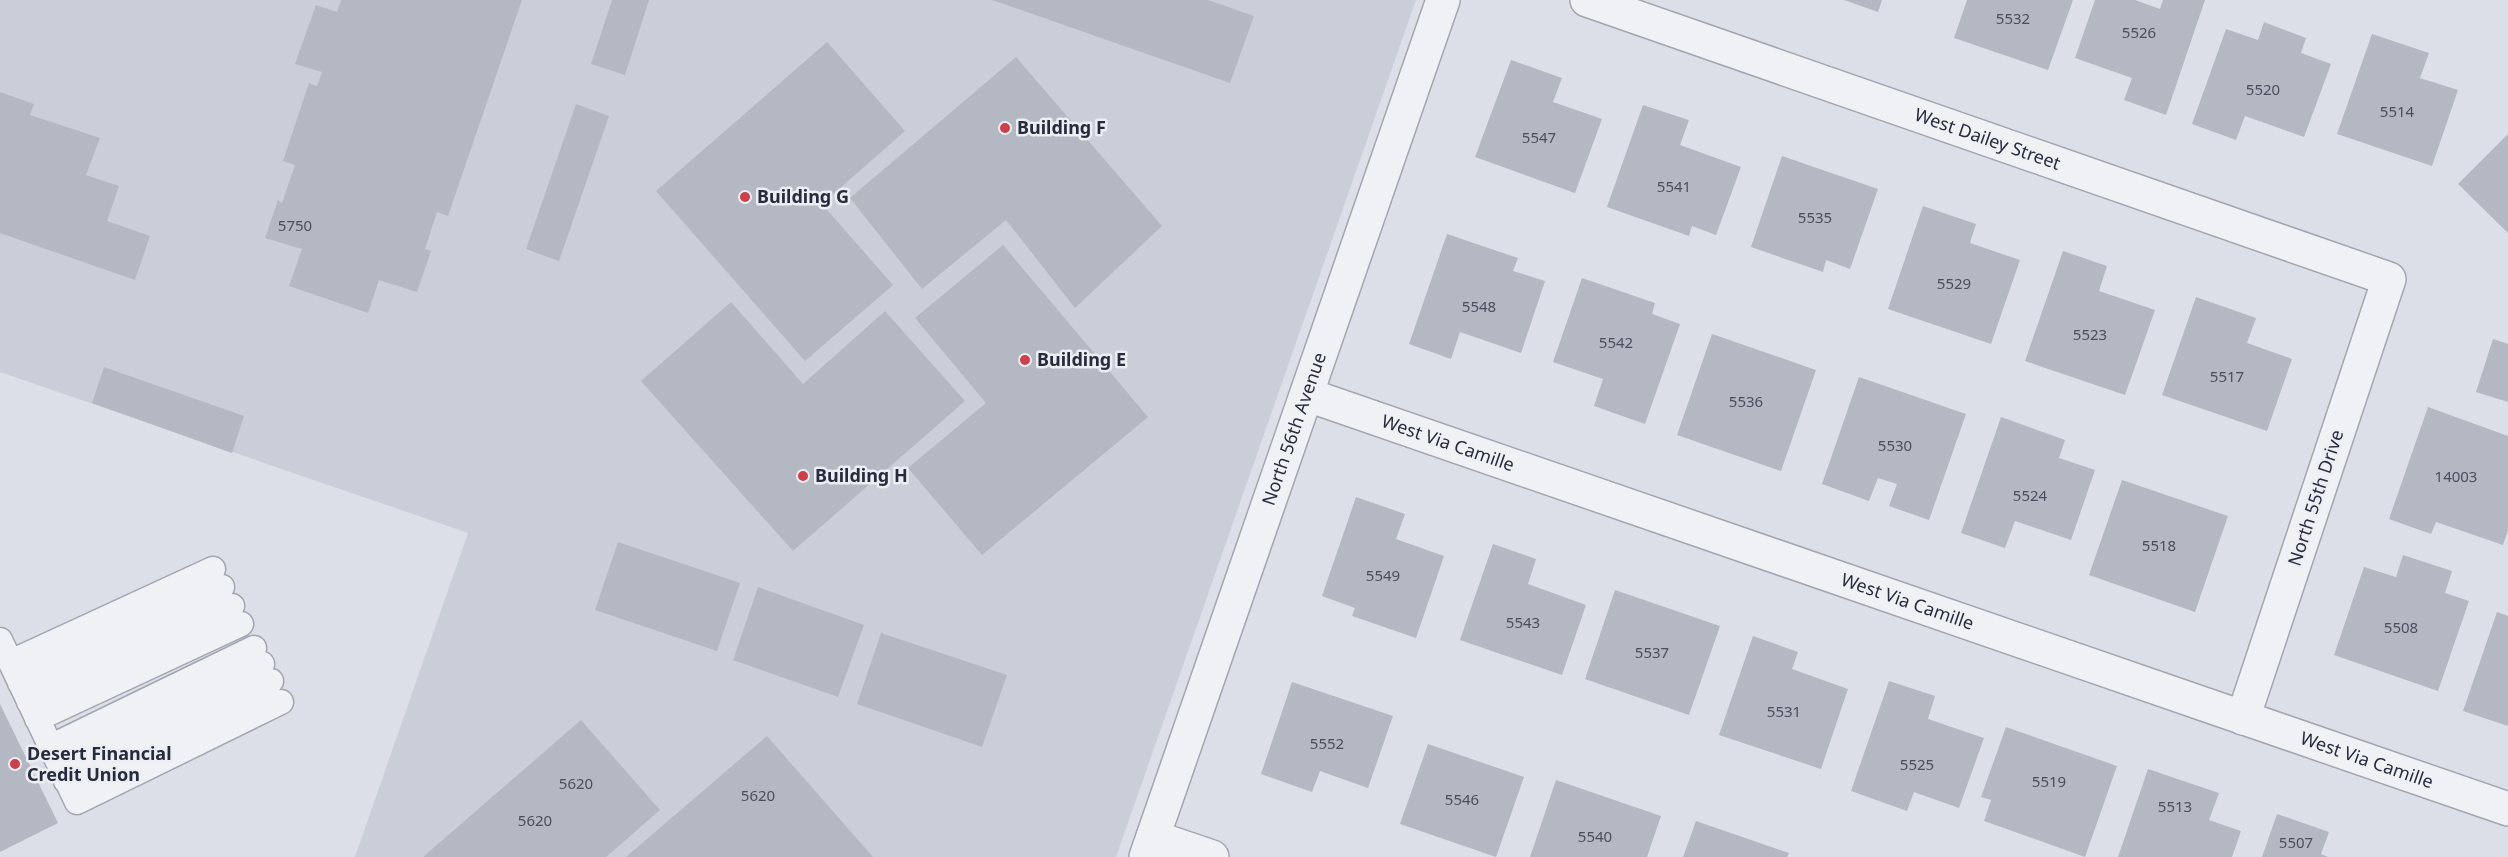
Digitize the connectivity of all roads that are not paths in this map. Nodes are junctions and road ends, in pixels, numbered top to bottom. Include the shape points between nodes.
1 (1443, 0) edge
2 (1587, 0) edge
3 (2389, 279) joint
4 (1308, 395) junction
5 (0, 640) edge
6 (24, 691) junction
7 (2243, 718) junction
8 (58, 764) junction
9 (2508, 809) edge
10 (1149, 847) edge
11 (1212, 857) edge

1 - 4 street, North 56th Avenue
2 - 3 street, West Dailey Street
3 - 7 street, North 55th Drive
4 - 7 street, West Via Camille
4 - 10 street, North 56th Avenue
5 - 6 lane
6 - 6 lane via 227,597
6 - 8 lane
7 - 9 street, West Via Camille
8 - 8 lane via 267,674
10 - 11 street

